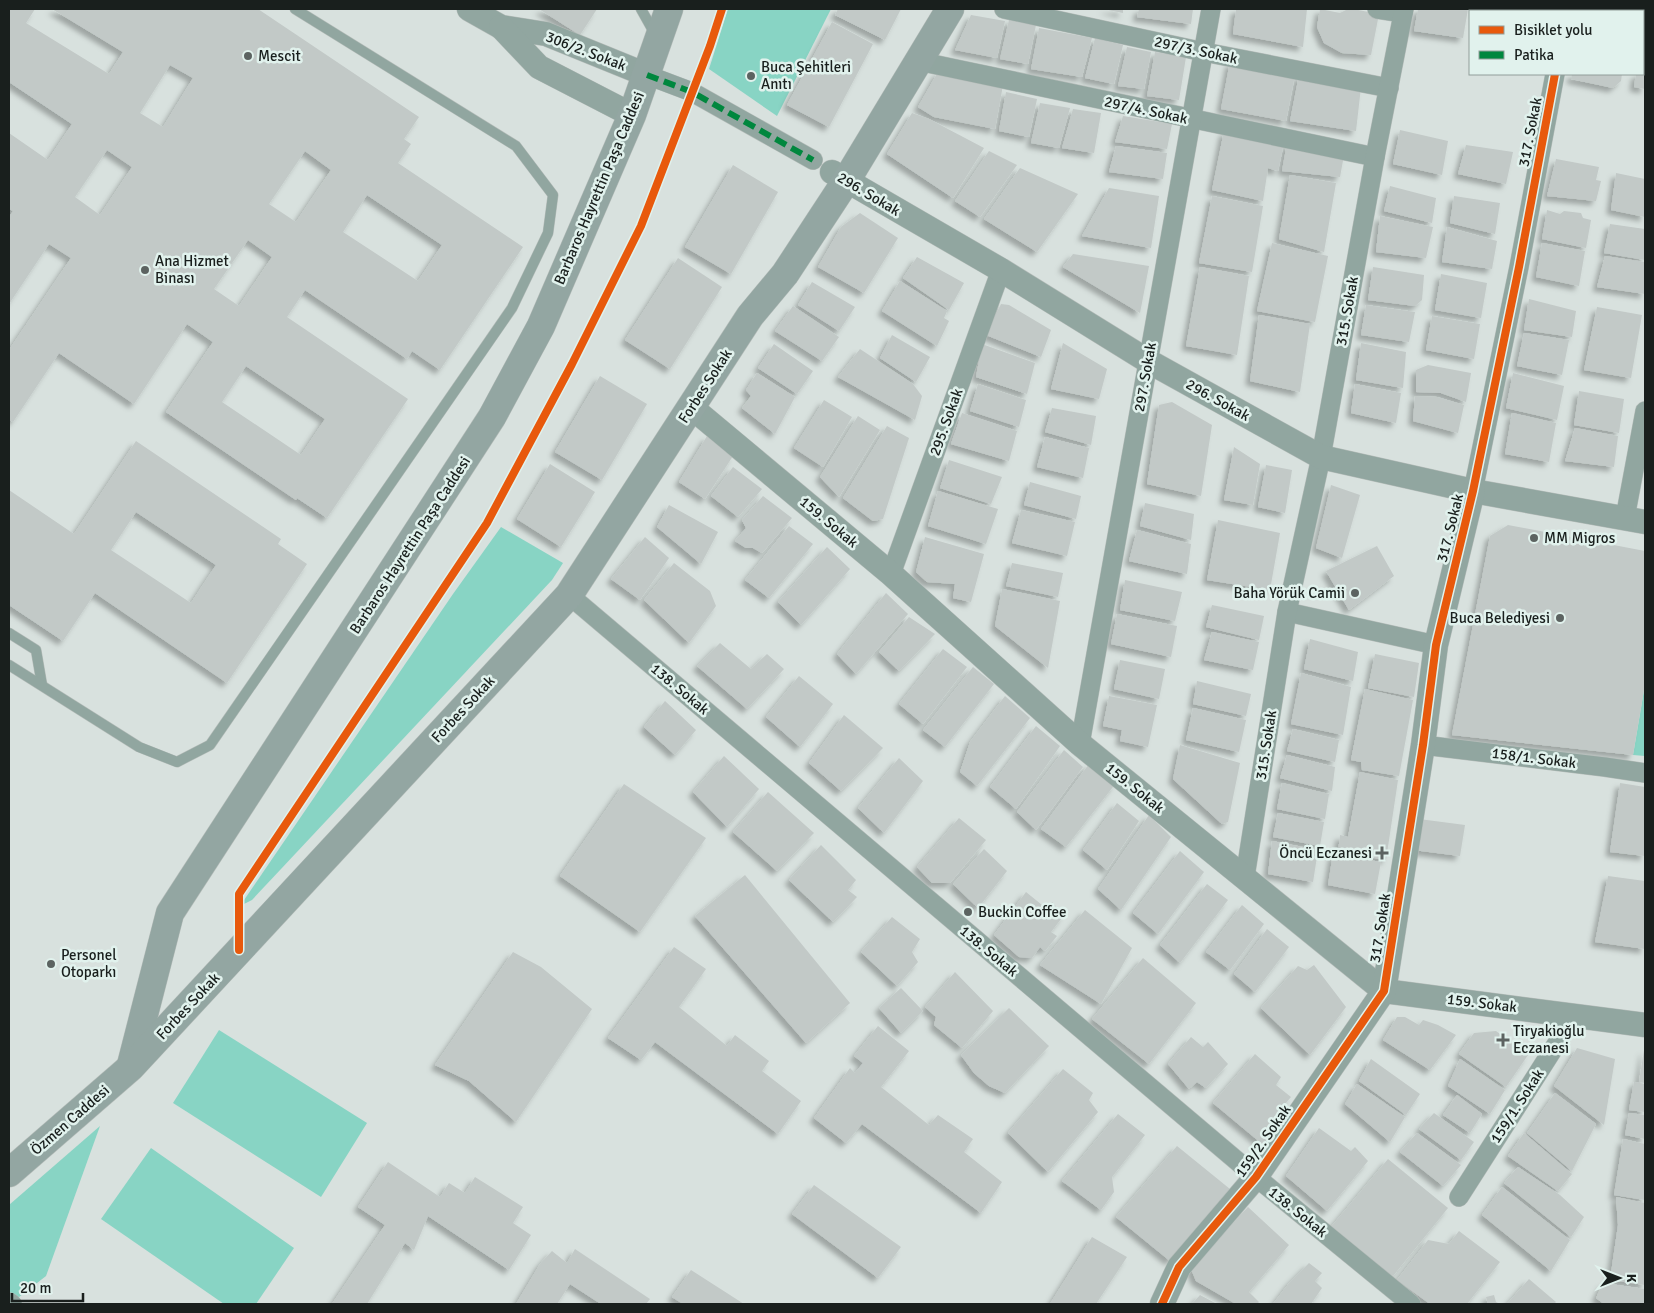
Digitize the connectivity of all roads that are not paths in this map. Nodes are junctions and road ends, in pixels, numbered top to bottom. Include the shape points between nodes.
1 (295, 9) edge
2 (469, 9) edge
3 (641, 9) edge
4 (670, 9) edge
5 (929, 9) edge
6 (950, 9) edge
7 (1004, 9) edge
8 (1211, 9) edge
9 (1377, 9) edge
10 (1403, 11) edge
11 (502, 27) junction
12 (659, 42) junction
13 (1204, 52) junction
14 (918, 62) junction
15 (647, 75) junction
16 (1555, 75) edge
17 (1389, 88) junction
18 (632, 115) junction
19 (1192, 120) junction
20 (1375, 157) junction
21 (830, 171) junction
22 (1001, 270) junction
23 (1148, 360) junction
24 (691, 407) junction
25 (1645, 411) edge
26 (1321, 457) junction
27 (1473, 491) junction
28 (1635, 520) edge
29 (891, 574) junction
30 (569, 595) junction
31 (1287, 612) junction
32 (9, 633) edge
33 (1436, 645) junction
34 (9, 664) edge
35 (42, 685) junction
36 (1080, 744) junction
37 (1422, 745) junction
38 (1645, 773) edge
39 (1244, 877) junction
40 (1384, 991) junction
41 (1575, 1015) junction
42 (1645, 1025) edge
43 (131, 1067) junction
44 (9, 1173) edge
45 (1256, 1177) junction
46 (1459, 1197) dead end
47 (1162, 1304) edge
48 (1411, 1304) edge

1 - 35 lane via 516,146 553,195 548,234 512,308 210,745 177,762 139,748
2 - 11 street, 306/2. Sokak
3 - 12 lane
4 - 12 main road, Barbaros Hayrettin Paşa Caddesi
5 - 21 main road, Forbes Sokak
6 - 14 main road, Forbes Sokak
7 - 13 street, 297/3. Sokak
8 - 13 street, 297. Sokak
9 - 10 street
10 - 17 street, 315. Sokak
11 - 15 street, 306/2. Sokak via 546,34
11 - 18 street via 539,67
12 - 15 main road, Barbaros Hayrettin Paşa Caddesi
13 - 17 street, 297/3. Sokak
13 - 19 street, 297. Sokak
14 - 19 street, 297/4. Sokak
14 - 21 main road, Forbes Sokak
15 - 18 main road, Barbaros Hayrettin Paşa Caddesi
15 - 21 street via 692,92
16 - 27 street, 317. Sokak
17 - 20 street, 315. Sokak
18 - 43 main road, Barbaros Hayrettin Paşa Caddesi via 541,326 492,418 170,913
19 - 20 street, 297/4. Sokak
19 - 23 street, 297. Sokak
20 - 26 street, 315. Sokak
21 - 22 street, 296. Sokak
21 - 24 main road, Forbes Sokak via 785,274 750,316
22 - 23 street, 296. Sokak
22 - 29 street, 295. Sokak
23 - 26 street, 296. Sokak
23 - 36 street, 297. Sokak
24 - 29 street, 159. Sokak
24 - 30 main road, Forbes Sokak
25 - 28 street
26 - 27 street, 296. Sokak
26 - 31 street, 315. Sokak
27 - 28 street, 296. Sokak
27 - 33 street, 317. Sokak
29 - 36 street, 159. Sokak
30 - 43 main road, Forbes Sokak
30 - 45 street, 138. Sokak
31 - 33 street
31 - 39 street, 315. Sokak
32 - 35 lane via 36,650
33 - 37 street, 317. Sokak
34 - 35 lane
36 - 39 street, 159. Sokak
37 - 38 street, 158/1. Sokak
37 - 40 street, 317. Sokak
39 - 40 street, 159. Sokak
40 - 41 street, 159. Sokak
40 - 45 street, 159/2. Sokak
41 - 42 street, 159. Sokak
41 - 46 street, 159/1. Sokak
43 - 44 main road, Özmen Caddesi
45 - 47 street, 159/2. Sokak via 1179,1267
45 - 48 street, 138. Sokak

